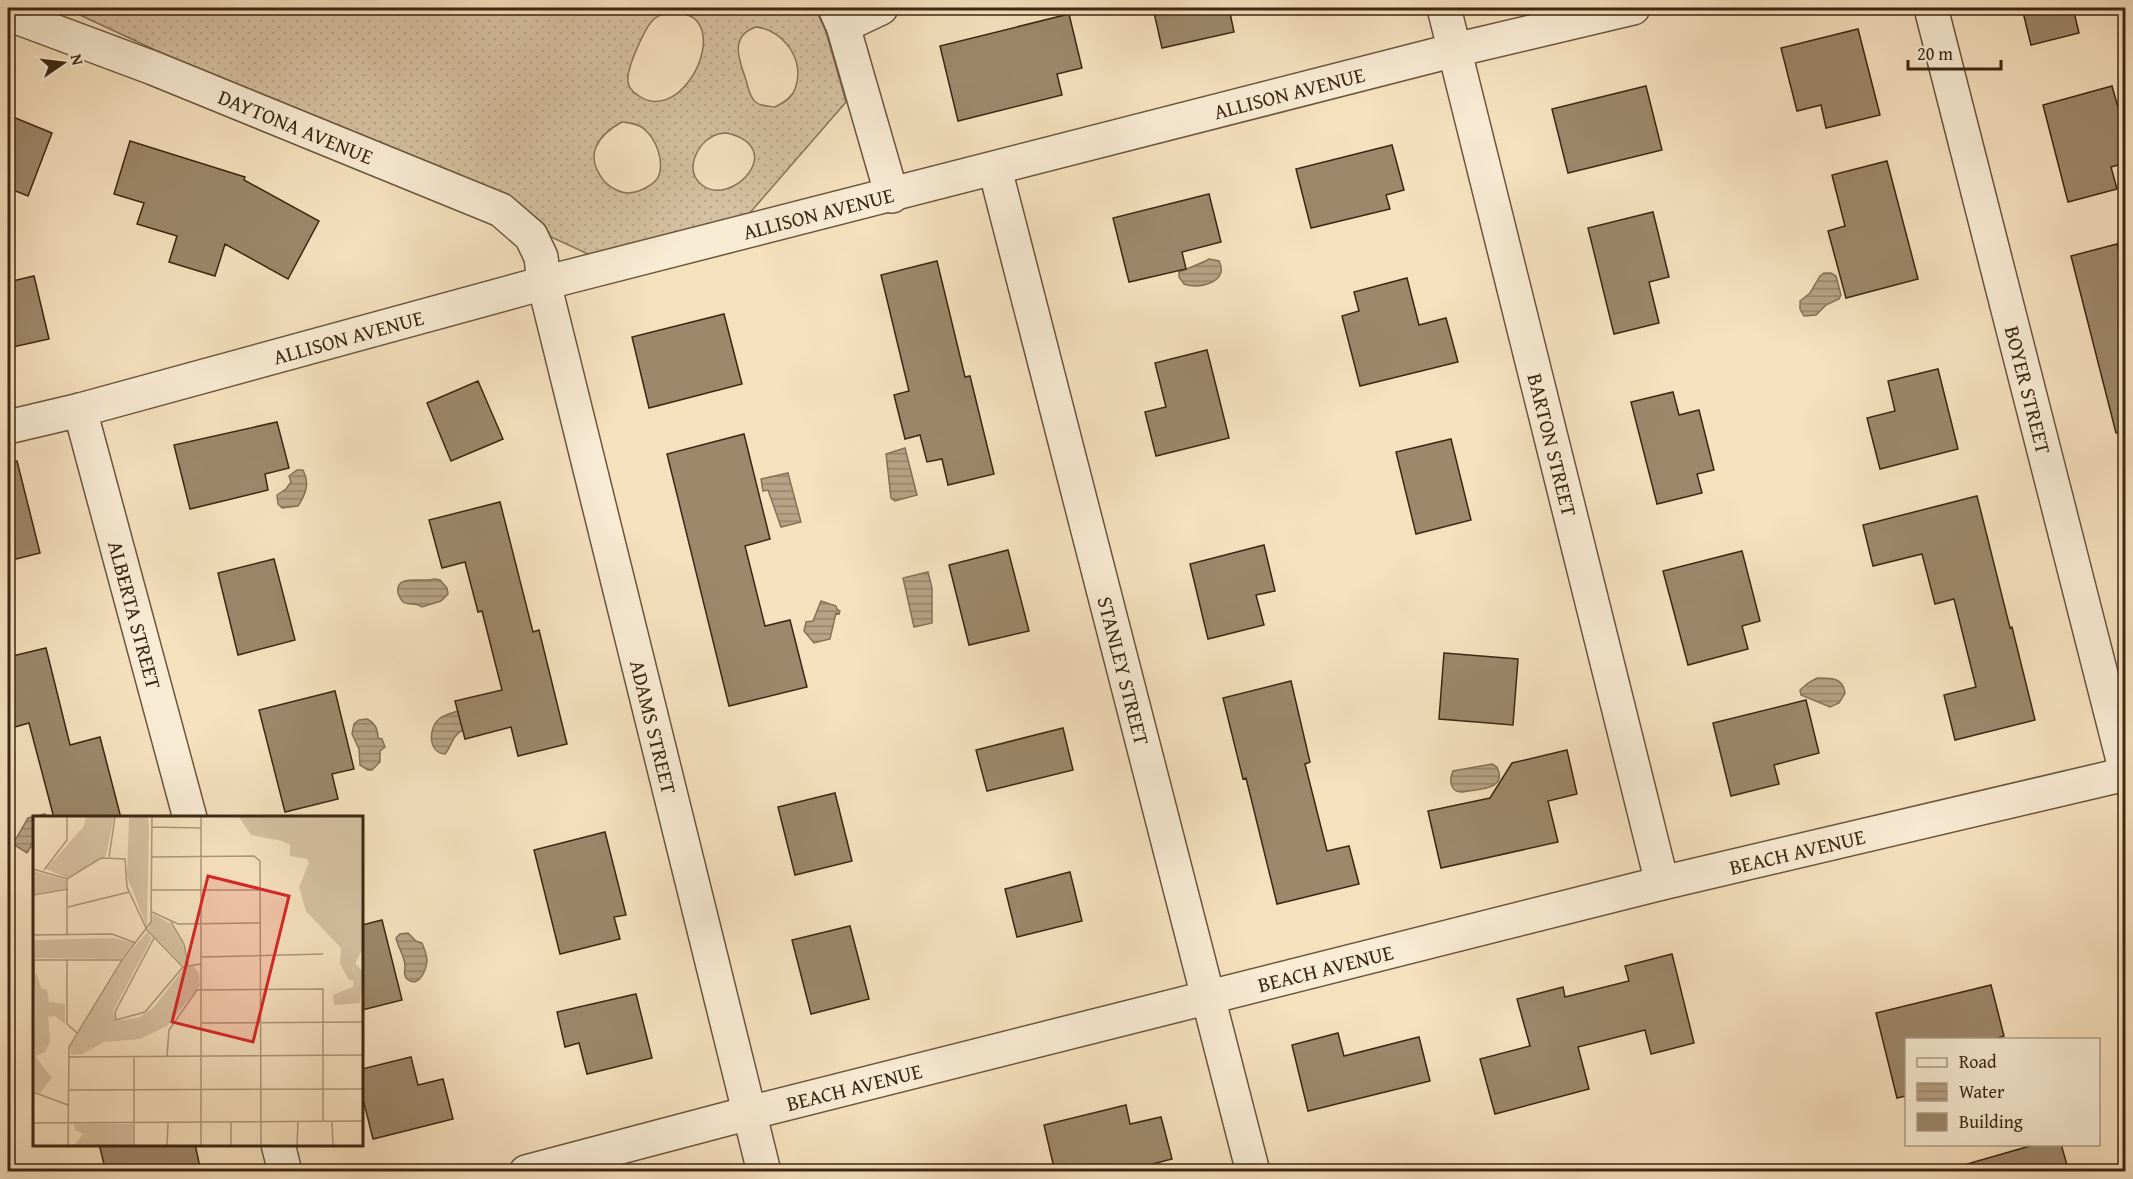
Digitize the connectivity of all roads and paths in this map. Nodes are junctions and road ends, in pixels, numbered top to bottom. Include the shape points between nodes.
1 (881, 8) edge
2 (1444, 8) edge
3 (1634, 8) edge
4 (1931, 8) edge
5 (8, 14) edge
6 (839, 17) edge
7 (1455, 50) junction
8 (995, 169) junction
9 (892, 196) junction
10 (544, 283) junction
11 (80, 410) junction
12 (8, 427) edge
13 (2126, 773) edge
14 (189, 816) edge
15 (1662, 883) junction
16 (1208, 998) junction
17 (749, 1113) junction
18 (278, 1146) edge
19 (285, 1172) edge
20 (526, 1172) edge
21 (764, 1172) edge
22 (1253, 1172) edge

1 - 6 street
2 - 7 street, BARTON STREET
3 - 7 street, ALLISON AVENUE
4 - 13 street, BOYER STREET
5 - 10 street, DAYTONA AVENUE via 153,68 501,210 531,236 541,257
6 - 9 street
7 - 8 street, ALLISON AVENUE
7 - 15 street, BARTON STREET
8 - 9 street, ALLISON AVENUE
8 - 16 street, STANLEY STREET
9 - 10 street, ALLISON AVENUE
10 - 11 street, ALLISON AVENUE
10 - 17 street, ADAMS STREET
11 - 12 street, ALLISON AVENUE
11 - 14 street, ALBERTA STREET
13 - 15 street, BEACH AVENUE
15 - 16 street, BEACH AVENUE
16 - 17 street, BEACH AVENUE
16 - 22 street, STANLEY STREET
17 - 20 street, BEACH AVENUE
17 - 21 street, ADAMS STREET
18 - 19 street

